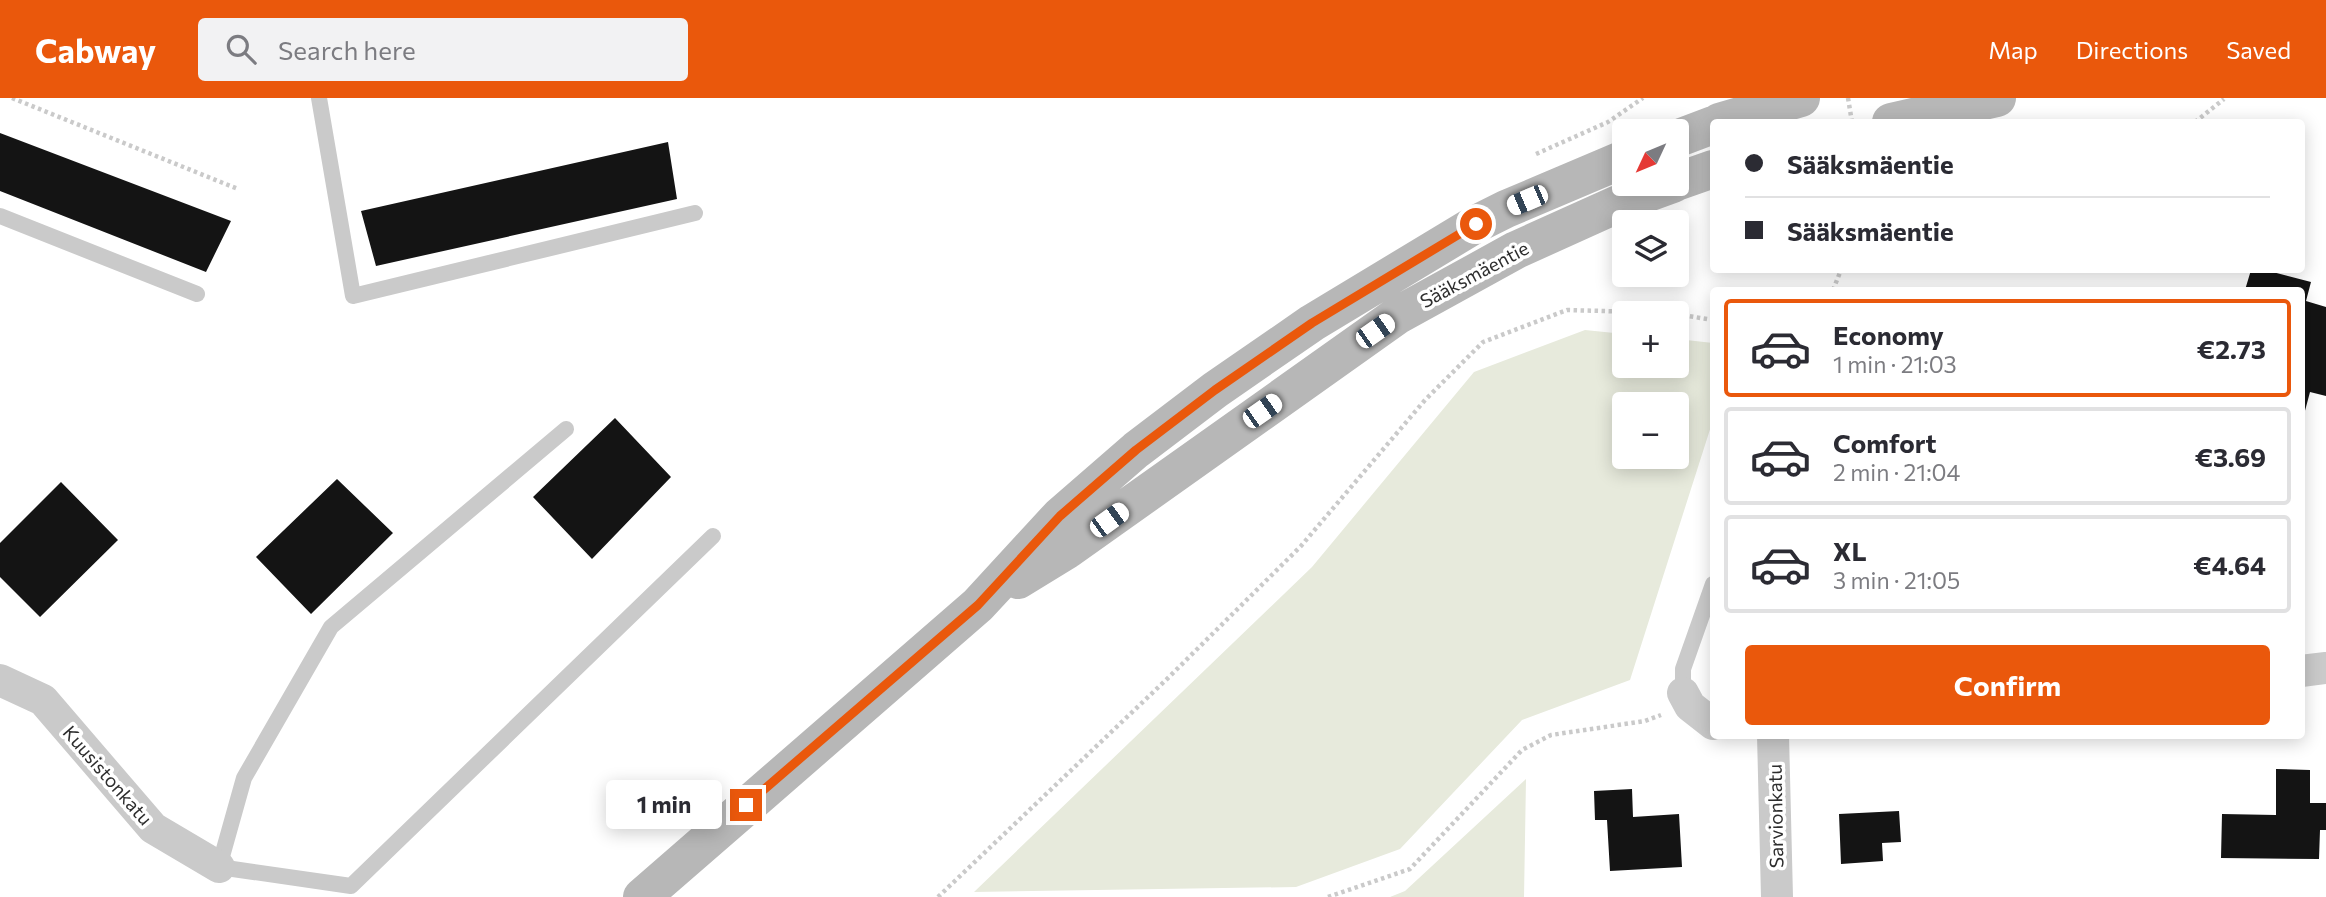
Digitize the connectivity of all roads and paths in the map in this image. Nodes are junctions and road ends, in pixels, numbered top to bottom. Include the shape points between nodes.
1 (12, 98) edge
2 (319, 98) edge
3 (1712, 98) edge
4 (1848, 98) edge
5 (1997, 98) edge
6 (2224, 99) edge
7 (1778, 106) edge
8 (1716, 119) edge
9 (1731, 119) edge
10 (1852, 119) edge
11 (1904, 119) edge
12 (2199, 119) edge
13 (1710, 126) edge
14 (1689, 134) edge
15 (1612, 164) edge
16 (1710, 170) edge
17 (1689, 178) edge
18 (238, 189) dead end
19 (1640, 196) edge
20 (695, 213) dead end
21 (0, 216) edge
22 (197, 294) dead end
23 (1612, 311) edge
24 (1689, 315) edge
25 (1710, 319) edge
26 (566, 429) dead end
27 (713, 536) dead end
28 (1710, 592) edge
29 (978, 605) junction
30 (2326, 668) edge
31 (2305, 671) edge
32 (0, 680) edge
33 (1696, 708) edge
34 (1773, 739) edge
35 (219, 867) junction
36 (642, 897) edge
37 (938, 897) edge
38 (1328, 897) edge
39 (1777, 897) edge

1 - 18 path
2 - 20 lane via 353,296
3 - 8 main road
4 - 10 path
5 - 11 main road
6 - 12 path
7 - 9 main road
13 - 14 main road
15 - 29 main road, Sääksmäentie via 1476,224 1312,323 1215,390 1060,516
16 - 17 main road, Sääksmäentie
19 - 29 main road, Sääksmäentie via 1516,250 1398,315 1068,550
21 - 22 lane
23 - 37 path via 1567,310 1483,342 1425,400 1301,546
24 - 25 path
26 - 35 lane via 331,626 244,778
27 - 35 lane via 351,887
28 - 33 lane via 1682,669
29 - 36 main road, Sääksmäentie
30 - 31 street
32 - 35 street, Kuusistonkatu via 43,700 153,828
33 - 38 path via 1551,735 1521,750 1410,869
34 - 39 street, Sarvionkatu

